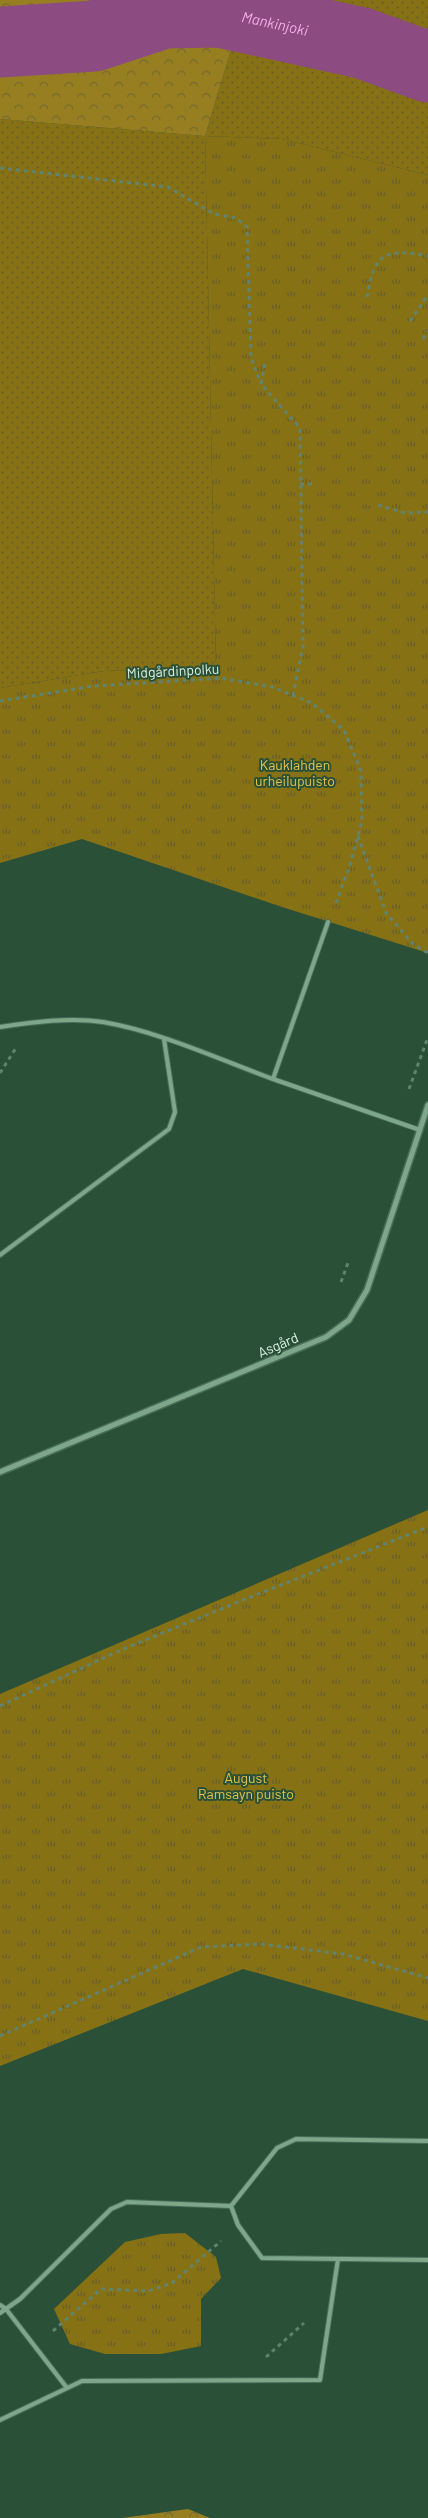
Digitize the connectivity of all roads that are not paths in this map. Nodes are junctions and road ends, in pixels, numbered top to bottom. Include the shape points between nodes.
1 (328, 922) road end
2 (0, 1028) edge
3 (164, 1039) junction
4 (273, 1079) junction
5 (428, 1105) edge
6 (420, 1130) junction
7 (0, 1255) edge
8 (0, 1472) edge
9 (428, 2142) edge
10 (231, 2206) junction
11 (338, 2259) junction
12 (428, 2260) edge
13 (0, 2305) edge
14 (6, 2309) junction
15 (0, 2312) edge
16 (68, 2388) junction
17 (0, 2420) edge

1 - 4 lane
2 - 3 lane via 51,1021 101,1022 141,1030
3 - 4 lane
3 - 7 lane via 175,1112 169,1129
4 - 6 lane
5 - 6 street, Asgård
6 - 8 street, Asgård via 366,1290 349,1320 326,1337
9 - 10 lane via 296,2139 276,2148
10 - 11 lane via 238,2225 262,2258
10 - 14 lane via 127,2202 111,2209
11 - 12 lane
11 - 16 lane via 320,2380 82,2381
13 - 14 lane
14 - 15 lane
14 - 16 lane
16 - 17 lane

